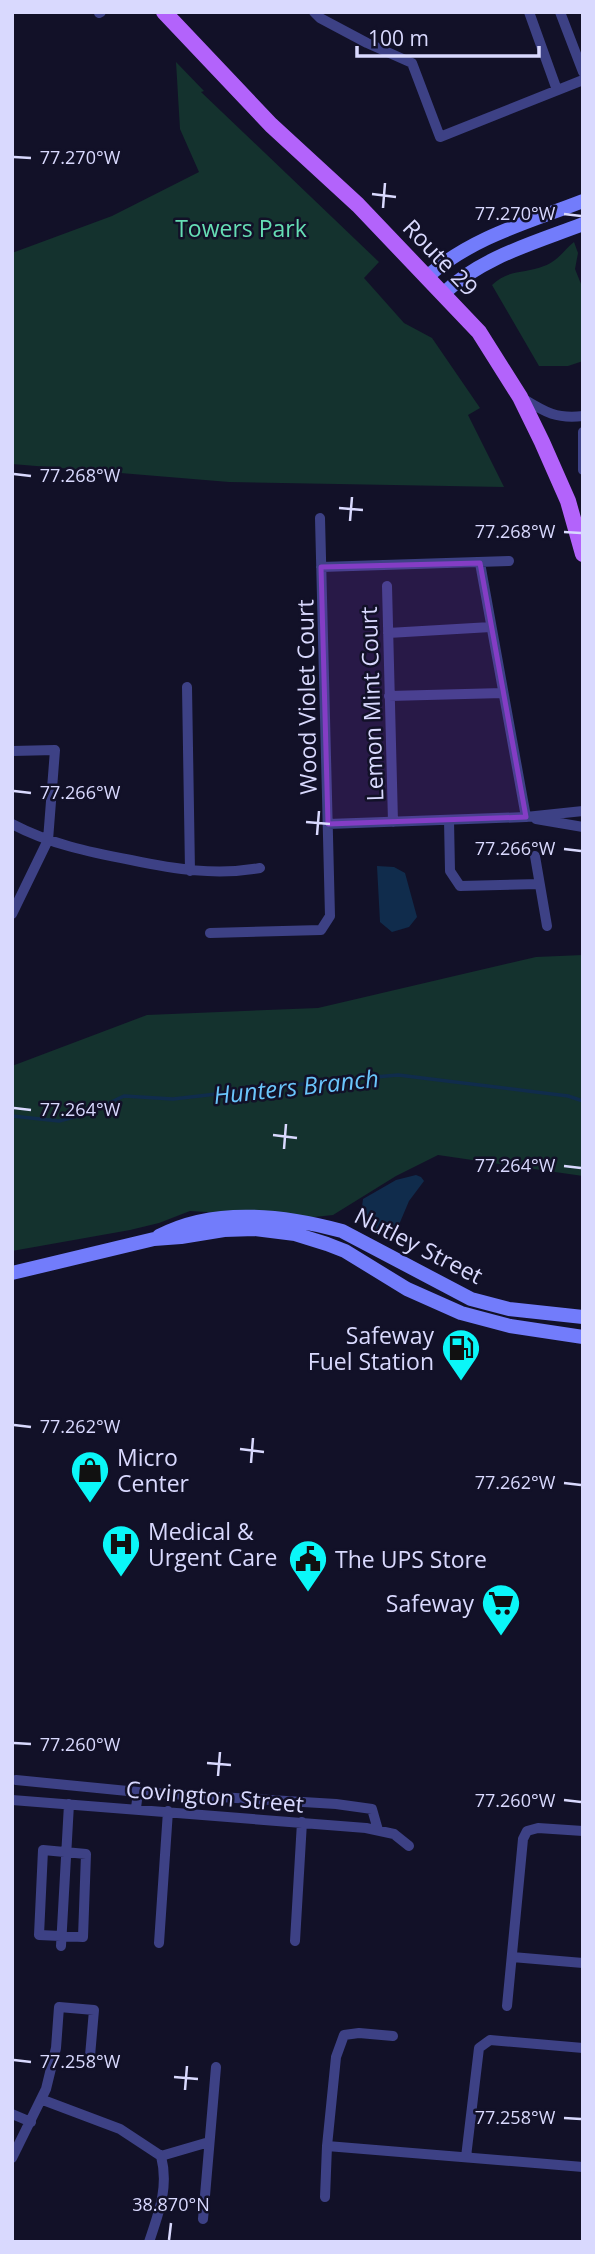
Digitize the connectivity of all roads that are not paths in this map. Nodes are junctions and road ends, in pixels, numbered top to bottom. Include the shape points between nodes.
1 (164, 12) edge
2 (314, 12) edge
3 (529, 12) edge
4 (560, 12) edge
5 (583, 72) edge
6 (583, 80) edge
7 (557, 90) junction
8 (583, 201) edge
9 (583, 224) edge
10 (428, 276) junction
11 (444, 293) junction
12 (520, 397) junction
13 (583, 415) edge
14 (583, 432) edge
15 (583, 470) edge
16 (320, 518) dead end
17 (583, 554) edge
18 (509, 561) dead end
19 (480, 563) junction
20 (321, 567) junction
21 (387, 586) dead end
22 (491, 627) junction
23 (388, 633) junction
24 (187, 688) dead end
25 (503, 693) junction
26 (389, 696) junction
27 (12, 751) edge
28 (583, 810) edge
29 (526, 817) junction
30 (449, 820) junction
31 (393, 822) junction
32 (12, 824) edge
33 (328, 824) junction
34 (583, 827) edge
35 (48, 840) junction
36 (535, 856) dead end
37 (260, 868) dead end
38 (190, 871) junction
39 (540, 884) junction
40 (12, 914) edge
41 (547, 926) dead end
42 (210, 933) dead end
43 (154, 1238) junction
44 (12, 1273) edge
45 (583, 1317) edge
46 (583, 1337) edge
47 (14, 1780) edge
48 (138, 1791) junction
49 (13, 1800) edge
50 (69, 1804) junction
51 (136, 1808) junction
52 (168, 1811) junction
53 (302, 1822) junction
54 (378, 1830) junction
55 (583, 1831) edge
56 (409, 1846) dead end
57 (66, 1853) junction
58 (61, 1941) junction
59 (295, 1941) dead end
60 (159, 1943) dead end
61 (512, 1957) junction
62 (583, 1963) edge
63 (507, 2006) dead end
64 (393, 2036) dead end
65 (583, 2048) edge
66 (90, 2056) dead end
67 (216, 2067) dead end
68 (43, 2099) junction
69 (12, 2114) edge
70 (31, 2122) junction
71 (209, 2142) junction
72 (327, 2146) junction
73 (162, 2156) junction
74 (466, 2157) junction
75 (12, 2158) edge
76 (583, 2166) edge
77 (325, 2197) dead end
78 (203, 2219) dead end
79 (149, 2242) edge

1 - 10 main road, Route 29 via 271,125
2 - 7 street via 411,63 440,137
3 - 7 street
4 - 5 street
6 - 7 street
8 - 10 main road via 476,243
9 - 11 main road via 491,260 459,278
10 - 11 main road, Route 29
11 - 12 main road, Route 29 via 479,332
12 - 13 street via 561,418
12 - 17 main road, Route 29 via 568,501
14 - 15 street
16 - 20 street, Wood Violet Court
18 - 19 street
19 - 20 street
19 - 22 street
20 - 33 street, Wood Violet Court
21 - 23 street, Lemon Mint Court
22 - 23 street
22 - 25 street
23 - 26 street, Lemon Mint Court
24 - 38 street
25 - 26 street
25 - 29 street
26 - 31 street, Lemon Mint Court
27 - 35 street via 55,750
28 - 29 street
29 - 30 street
29 - 34 street
30 - 31 street
30 - 39 street via 450,872 460,886
31 - 33 street
32 - 35 street
33 - 42 street, Wood Violet Court via 330,916 321,930
35 - 38 street via 76,850
35 - 40 street
36 - 39 street
37 - 38 street
39 - 41 street
43 - 44 main road, Nutley Street
43 - 45 main road, Nutley Street via 185,1224 220,1217 321,1225 351,1235 471,1299 509,1310
43 - 46 main road, Nutley Street via 242,1228 295,1234 345,1251 407,1289 461,1313
47 - 48 street
47 - 49 street
48 - 51 street
48 - 54 street via 372,1809
49 - 50 street, Covington Street
50 - 51 street, Covington Street
50 - 57 street
51 - 52 street, Covington Street
52 - 53 street, Covington Street
52 - 60 street
53 - 54 street, Covington Street
53 - 59 street
54 - 56 street, Covington Street via 394,1834
55 - 61 street via 527,1831
57 - 58 street
57 - 58 street via 86,1854 83,1937
57 - 58 street via 44,1850 39,1935
61 - 62 street
61 - 63 street
64 - 72 street via 344,2035 336,2057
65 - 74 street via 485,2042 479,2048
66 - 68 street via 94,2010 59,2007 56,2048
67 - 71 street
68 - 70 street
68 - 73 street via 120,2129
69 - 70 street
70 - 75 street
71 - 73 street
71 - 78 street
72 - 74 street
72 - 77 street
73 - 79 street via 164,2195
74 - 76 street

